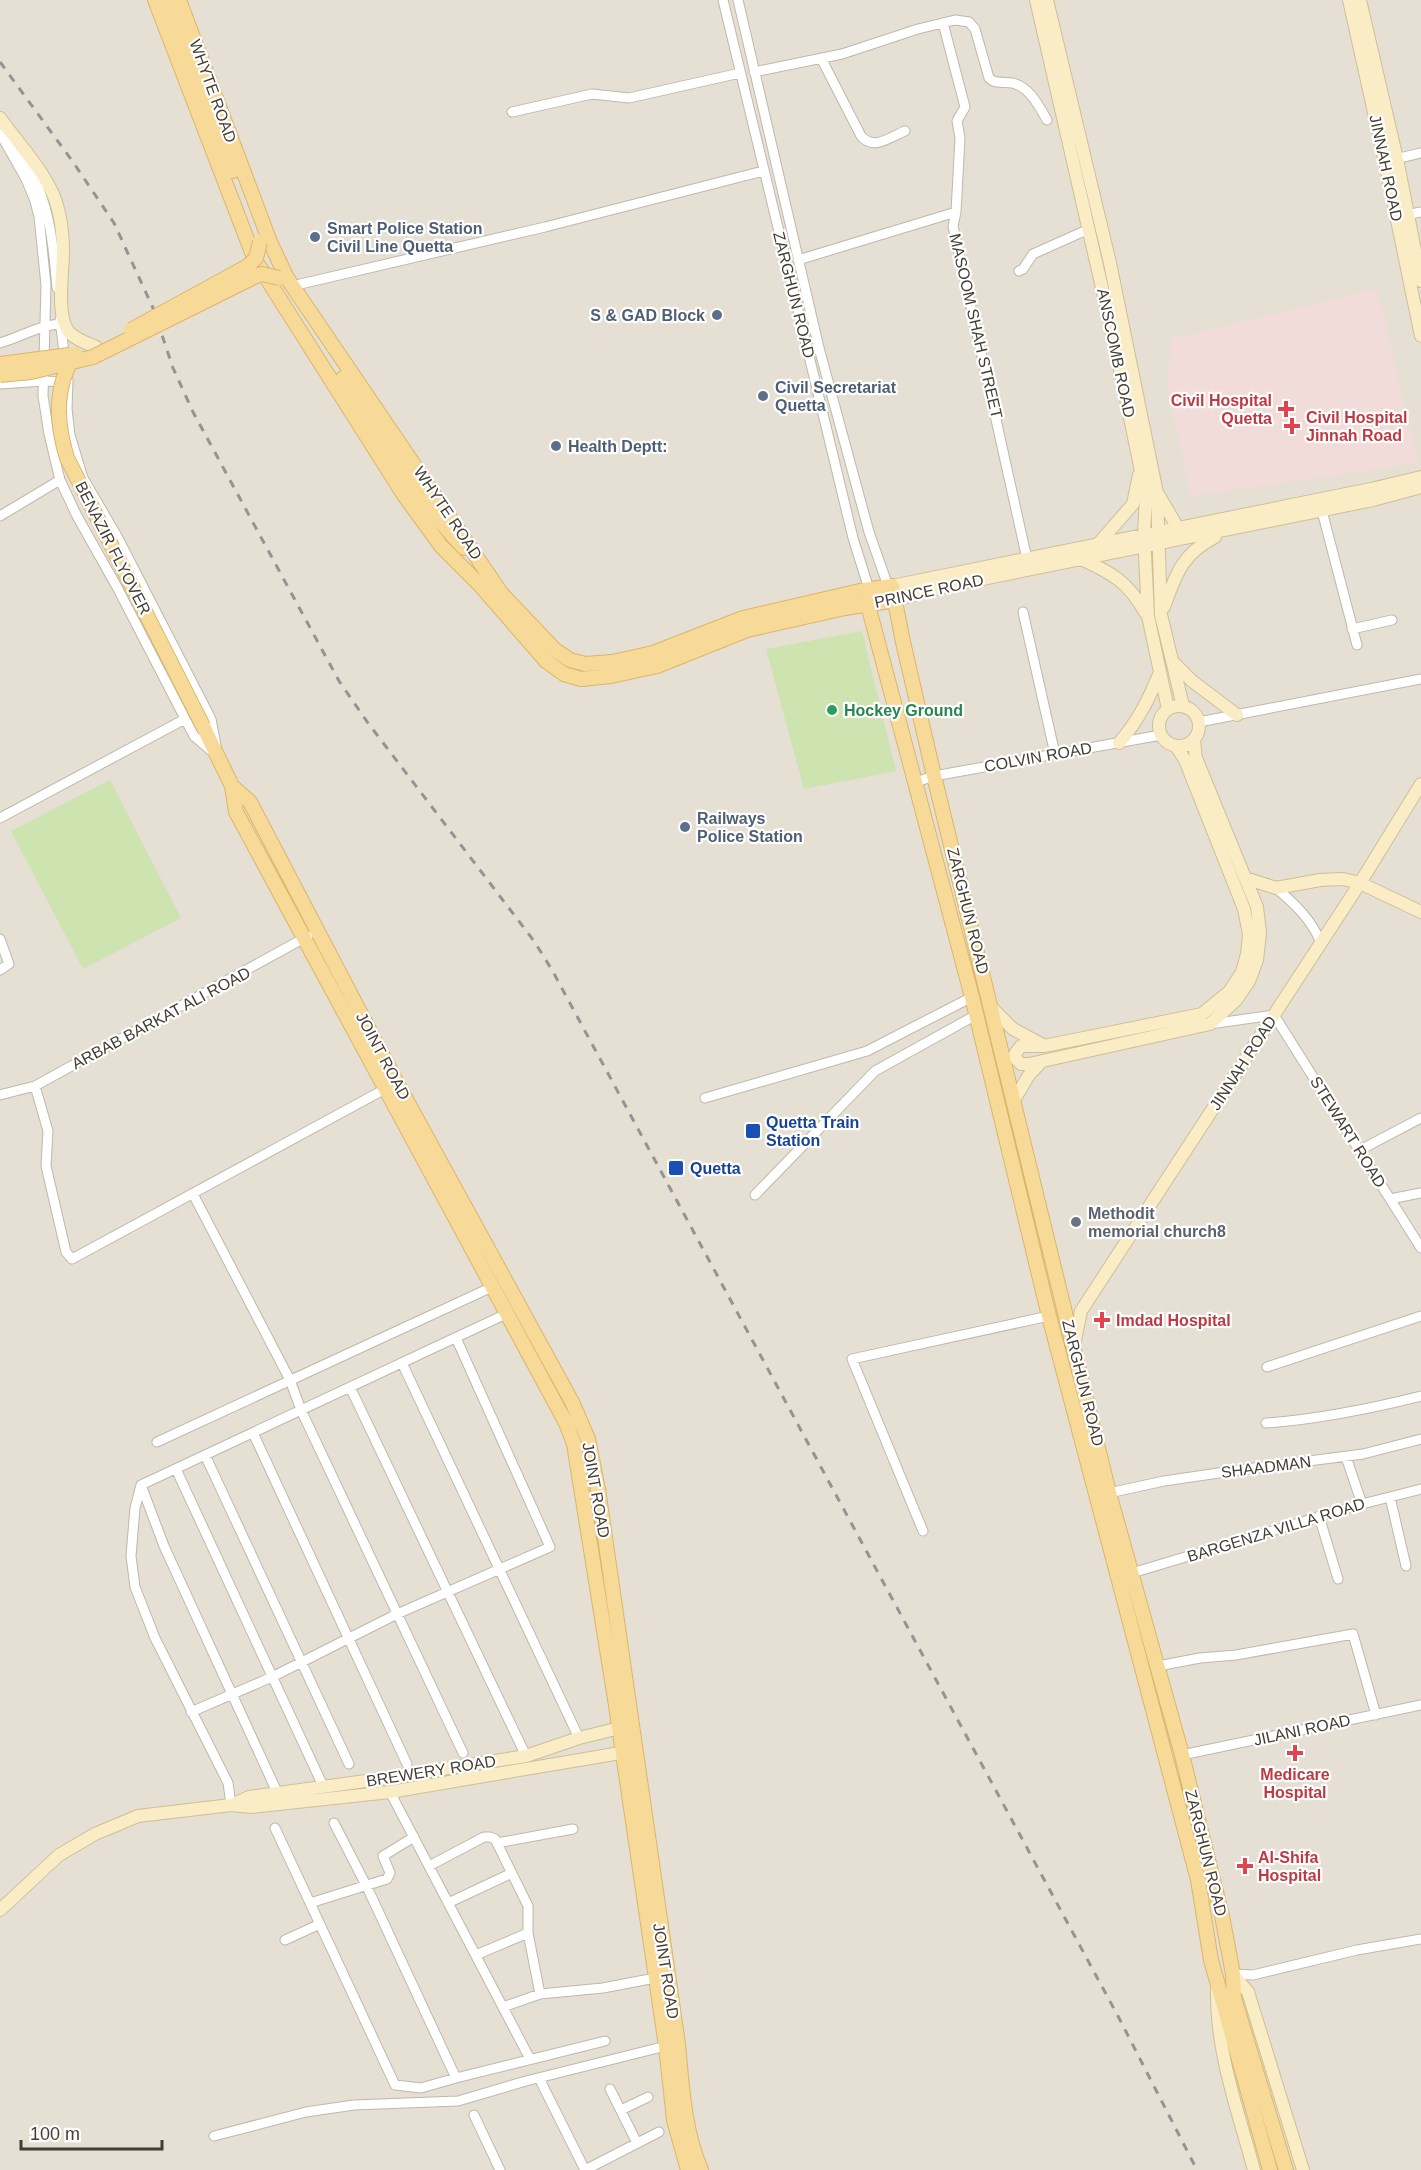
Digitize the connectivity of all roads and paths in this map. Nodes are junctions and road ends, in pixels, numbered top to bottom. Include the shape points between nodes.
1 (155, 0) edge
2 (166, 0) edge
3 (179, 0) edge
4 (723, 0) edge
5 (738, 0) edge
6 (1036, 0) edge
7 (1047, 0) edge
8 (1349, 0) edge
9 (1360, 0) edge
10 (943, 23) junction
11 (820, 58) junction
12 (754, 72) junction
13 (740, 73) junction
14 (512, 112) dead end
15 (0, 118) edge
16 (1047, 120) dead end
17 (905, 131) dead end
18 (0, 132) edge
19 (1421, 153) edge
20 (1391, 160) junction
21 (763, 171) junction
22 (956, 212) junction
23 (1409, 214) edge
24 (1089, 229) junction
25 (260, 242) junction
26 (798, 260) junction
27 (1019, 271) dead end
28 (279, 278) junction
29 (1421, 281) edge
30 (292, 286) junction
31 (1416, 290) edge
32 (60, 324) junction
33 (46, 325) junction
34 (1421, 336) edge
35 (0, 343) edge
36 (96, 347) junction
37 (72, 359) junction
38 (0, 364) edge
39 (0, 375) edge
40 (43, 381) junction
41 (68, 382) junction
42 (0, 384) edge
43 (1140, 467) junction
44 (1421, 477) edge
45 (60, 480) junction
46 (1421, 488) edge
47 (1157, 493) junction
48 (1322, 511) junction
49 (0, 516) edge
50 (1178, 528) junction
51 (1229, 529) junction
52 (1158, 537) junction
53 (1144, 539) junction
54 (1098, 543) junction
55 (1027, 559) junction
56 (1081, 559) junction
57 (484, 579) junction
58 (890, 586) junction
59 (866, 589) junction
60 (895, 600) junction
61 (867, 604) junction
62 (1023, 612) dead end
63 (1161, 615) junction
64 (1148, 616) junction
65 (1392, 620) dead end
66 (1352, 629) junction
67 (1356, 645) dead end
68 (1172, 661) junction
69 (1160, 672) junction
70 (1421, 679) edge
71 (1183, 706) junction
72 (1168, 709) junction
73 (1237, 715) junction
74 (185, 719) junction
75 (1199, 722) junction
76 (203, 726) joint
77 (1161, 735) junction
78 (1194, 740) junction
79 (1119, 743) junction
80 (1176, 746) junction
81 (1054, 754) junction
82 (218, 756) junction
83 (934, 776) junction
84 (916, 782) junction
85 (1421, 784) edge
86 (232, 786) junction
87 (0, 818) edge
88 (1245, 878) junction
89 (1360, 883) junction
90 (1276, 888) junction
91 (1421, 912) edge
92 (318, 931) junction
93 (0, 939) edge
94 (303, 939) junction
95 (1321, 943) junction
96 (0, 970) edge
97 (972, 997) junction
98 (992, 1008) junction
99 (976, 1015) junction
100 (1274, 1015) junction
101 (1210, 1024) junction
102 (1044, 1046) junction
103 (1042, 1061) junction
104 (35, 1086) junction
105 (385, 1089) junction
106 (0, 1095) edge
107 (705, 1098) dead end
108 (1014, 1100) junction
109 (1421, 1118) edge
110 (1360, 1150) junction
111 (1421, 1193) edge
112 (193, 1194) junction
113 (755, 1195) dead end
114 (1390, 1199) junction
115 (1421, 1248) edge
116 (492, 1287) junction
117 (506, 1314) junction
118 (1049, 1316) junction
119 (1421, 1316) edge
120 (456, 1338) junction
121 (1074, 1345) junction
122 (402, 1363) junction
123 (1267, 1367) dead end
124 (290, 1380) junction
125 (350, 1388) junction
126 (1421, 1396) edge
127 (301, 1410) junction
128 (1266, 1424) dead end
129 (253, 1433) junction
130 (1421, 1439) edge
131 (157, 1442) dead end
132 (205, 1455) junction
133 (1346, 1457) junction
134 (176, 1469) junction
135 (141, 1485) junction
136 (1421, 1489) edge
137 (1110, 1493) junction
138 (1390, 1497) junction
139 (1362, 1504) junction
140 (1319, 1516) junction
141 (923, 1532) dead end
142 (1406, 1566) dead end
143 (500, 1568) junction
144 (1132, 1573) junction
145 (1338, 1579) dead end
146 (448, 1591) junction
147 (397, 1614) junction
148 (348, 1640) junction
149 (302, 1662) junction
150 (1158, 1666) junction
151 (272, 1677) junction
152 (232, 1694) junction
153 (1421, 1705) edge
154 (191, 1712) junction
155 (1376, 1715) junction
156 (625, 1726) junction
157 (579, 1738) junction
158 (629, 1752) junction
159 (463, 1753) dead end
160 (1182, 1755) junction
161 (526, 1756) junction
162 (350, 1764) dead end
163 (407, 1764) dead end
164 (323, 1786) junction
165 (277, 1792) junction
166 (390, 1792) junction
167 (231, 1805) junction
168 (334, 1823) dead end
169 (275, 1828) dead end
170 (573, 1829) dead end
171 (414, 1837) junction
172 (498, 1844) junction
173 (429, 1866) junction
174 (512, 1873) junction
175 (367, 1887) junction
176 (310, 1903) junction
177 (448, 1903) junction
178 (0, 1910) edge
179 (320, 1924) junction
180 (528, 1933) junction
181 (1421, 1939) edge
182 (285, 1940) dead end
183 (476, 1955) junction
184 (1233, 1974) junction
185 (655, 1978) junction
186 (1218, 1980) junction
187 (540, 1994) junction
188 (503, 2007) junction
189 (605, 2041) dead end
190 (666, 2046) junction
191 (530, 2059) junction
192 (456, 2078) junction
193 (539, 2078) junction
194 (610, 2089) dead end
195 (648, 2097) dead end
196 (621, 2110) junction
197 (474, 2115) dead end
198 (660, 2132) dead end
199 (214, 2136) dead end
200 (637, 2143) junction
201 (500, 2170) edge
202 (585, 2170) edge
203 (688, 2170) edge
204 (701, 2170) edge
205 (1254, 2170) edge
206 (1270, 2170) edge
207 (1286, 2170) edge
208 (1303, 2170) edge

1 - 57 main road, WHYTE ROAD via 255,260 404,495 441,546
2 - 25 main road
3 - 30 main road, WHYTE ROAD via 270,242
4 - 13 street, ZARGHUN ROAD
5 - 12 street, ZARGHUN ROAD
6 - 24 main road, ANSCOMB ROAD
7 - 47 main road, ANSCOMB ROAD via 1113,273
8 - 20 main road, JINNAH ROAD
9 - 20 main road, JINNAH ROAD
10 - 11 street
10 - 16 street via 969,22 975,29 989,78 1023,88
10 - 22 street, MASOOM SHAH STREET via 965,107 957,122 960,138
11 - 12 street
11 - 17 street via 866,142 873,144
12 - 26 street, ZARGHUN ROAD
13 - 14 street via 629,98 592,94
13 - 21 street, ZARGHUN ROAD
15 - 36 main road via 53,195 62,232 64,322 69,332
18 - 32 street via 25,161 42,197 52,242
18 - 33 street via 26,179 39,217
19 - 20 street
20 - 23 main road, JINNAH ROAD
21 - 30 street
21 - 59 street, ZARGHUN ROAD
22 - 26 street
22 - 55 street, MASOOM SHAH STREET via 953,226
23 - 29 main road, JINNAH ROAD
23 - 31 main road, JINNAH ROAD
24 - 27 street via 1033,254
24 - 43 main road, ANSCOMB ROAD
25 - 28 main road
25 - 36 main road, bridge via 256,258 248,266
26 - 58 street, ZARGHUN ROAD via 868,532
28 - 37 main road, bridge via 256,276 107,352
28 - 57 main road, WHYTE ROAD via 421,497
30 - 57 main road, WHYTE ROAD
31 - 34 main road, JINNAH ROAD
32 - 33 street
32 - 41 street
33 - 35 street
33 - 40 street
36 - 37 main road
37 - 38 main road, bridge
37 - 39 main road, bridge via 31,372
37 - 76 main road, BENAZIR FLYOVER, bridge via 60,383 58,408 67,458
40 - 41 street
40 - 42 street
40 - 45 street via 49,434
41 - 82 street via 70,435 83,478 212,719
43 - 53 main road, ANSCOMB ROAD via 1146,495
43 - 54 main road via 1134,504
44 - 50 main road, PRINCE ROAD
45 - 49 street
45 - 74 street
46 - 48 main road, PRINCE ROAD
47 - 50 main road
47 - 52 main road, ANSCOMB ROAD
48 - 51 main road, PRINCE ROAD
48 - 66 street
50 - 52 main road, PRINCE ROAD
51 - 52 main road, PRINCE ROAD
51 - 63 main road via 1187,556
52 - 53 main road, PRINCE ROAD
52 - 63 main road, ANSCOMB ROAD
53 - 54 main road, PRINCE ROAD
53 - 56 main road, PRINCE ROAD
53 - 64 main road, ANSCOMB ROAD
54 - 55 main road, PRINCE ROAD
55 - 58 main road, PRINCE ROAD
56 - 60 main road, PRINCE ROAD
56 - 64 main road via 1124,582
57 - 59 main road, PRINCE ROAD via 555,650 585,664 653,653 743,618
57 - 61 main road, PRINCE ROAD via 546,660 564,674 581,679 657,666 747,630
58 - 59 main road, PRINCE ROAD
58 - 60 main road, ZARGHUN ROAD
59 - 61 main road, ZARGHUN ROAD
60 - 61 main road, PRINCE ROAD
60 - 83 main road, ZARGHUN ROAD
61 - 84 main road, ZARGHUN ROAD
62 - 81 street
63 - 68 main road, ANSCOMB ROAD
64 - 69 main road, ANSCOMB ROAD
65 - 66 street
66 - 67 street
68 - 71 main road, ANSCOMB ROAD
68 - 73 main road
69 - 72 main road, ANSCOMB ROAD
69 - 79 main road via 1145,707
70 - 73 street
71 - 72 main road
71 - 75 main road via 1192,710
72 - 77 main road via 1160,720
73 - 75 street
74 - 82 street via 194,736
74 - 87 street
75 - 78 main road
76 - 82 main road, JOINT ROAD
77 - 79 street, COLVIN ROAD
77 - 80 main road
78 - 80 main road
78 - 88 main road via 1196,758
79 - 81 street, COLVIN ROAD
80 - 102 main road via 1244,909 1249,934 1242,972 1229,992 1202,1014
81 - 83 street, COLVIN ROAD
82 - 86 main road, JOINT ROAD
83 - 84 street, COLVIN ROAD
83 - 98 main road, ZARGHUN ROAD
84 - 97 main road, ZARGHUN ROAD
85 - 89 main road, JINNAH ROAD
86 - 92 main road, JOINT ROAD via 250,802
86 - 94 main road, JOINT ROAD via 236,812
88 - 90 main road
88 - 101 main road via 1257,907 1257,960 1250,981
89 - 90 main road via 1343,879
89 - 91 main road
89 - 95 main road, JINNAH ROAD
90 - 95 street via 1304,912
92 - 94 street, ARBAB BARKAT ALI ROAD
92 - 156 main road, JOINT ROAD via 584,1428 594,1464
93 - 96 street via 9,964
94 - 104 street, ARBAB BARKAT ALI ROAD
94 - 105 main road, JOINT ROAD
95 - 100 main road, JINNAH ROAD
97 - 99 main road, ZARGHUN ROAD
97 - 107 street via 867,1051
98 - 102 main road via 1013,1029
98 - 108 main road, ZARGHUN ROAD
99 - 113 street via 875,1071
99 - 118 main road, ZARGHUN ROAD
100 - 101 street
100 - 110 street, STEWART ROAD
100 - 121 main road, JINNAH ROAD via 1081,1311
101 - 103 main road
102 - 103 main road via 1021,1046 1015,1054 1021,1064
103 - 108 main road
104 - 106 street, ARBAB BARKAT ALI ROAD
104 - 112 street via 48,1131 46,1166 66,1252 72,1259
105 - 112 street
105 - 116 main road, JOINT ROAD
108 - 121 main road, ZARGHUN ROAD
109 - 110 street
110 - 114 street, STEWART ROAD
111 - 114 street
112 - 124 street
114 - 115 street, STEWART ROAD
116 - 117 main road, JOINT ROAD
116 - 124 street
117 - 120 street
117 - 156 main road, JOINT ROAD via 574,1444
118 - 141 street via 852,1359
118 - 186 main road, ZARGHUN ROAD via 1198,1880
119 - 123 street
120 - 122 street
120 - 143 street via 550,1547
121 - 137 main road, ZARGHUN ROAD
122 - 125 street
122 - 143 street
124 - 127 street
124 - 131 street
125 - 127 street
125 - 146 street
126 - 128 street via 1364,1410
127 - 129 street
127 - 147 street
129 - 132 street
129 - 148 street
130 - 133 street, SHAADMAN
132 - 134 street
132 - 149 street
133 - 137 street, SHAADMAN via 1164,1481
133 - 139 street
134 - 135 street
134 - 151 street
135 - 152 street via 164,1546
135 - 154 street via 131,1556 135,1587
136 - 138 street, BARGENZA VILLA ROAD
137 - 144 main road, ZARGHUN ROAD
138 - 139 street, BARGENZA VILLA ROAD
138 - 142 street
139 - 140 street, BARGENZA VILLA ROAD
140 - 144 street, BARGENZA VILLA ROAD
140 - 145 street
143 - 146 street
143 - 157 street
144 - 150 main road, ZARGHUN ROAD
146 - 147 street
146 - 161 street
147 - 148 street
147 - 159 street
148 - 149 street
148 - 163 street
149 - 151 street
149 - 162 street
150 - 155 street via 1353,1634
150 - 160 main road, ZARGHUN ROAD
151 - 152 street
151 - 164 street
152 - 154 street
152 - 165 street
153 - 155 street, JILANI ROAD
154 - 167 street via 228,1784
155 - 160 street, JILANI ROAD
156 - 157 main road, BREWERY ROAD
156 - 158 main road, JOINT ROAD
157 - 161 main road, BREWERY ROAD
158 - 166 main road, BREWERY ROAD
158 - 185 main road, JOINT ROAD
158 - 204 main road, JOINT ROAD via 678,2044 683,2100
160 - 184 main road, ZARGHUN ROAD
161 - 164 main road, BREWERY ROAD
164 - 165 main road, BREWERY ROAD
165 - 167 main road, BREWERY ROAD
166 - 167 main road, BREWERY ROAD via 252,1807
166 - 171 street
167 - 178 main road, BREWERY ROAD via 138,1816 95,1834 60,1855
168 - 175 street
169 - 176 street
170 - 172 street
171 - 173 street
171 - 175 street via 383,1856 390,1876
172 - 173 street via 484,1837
172 - 174 street
173 - 177 street
174 - 177 street
174 - 180 street via 528,1906
175 - 176 street
175 - 192 street
176 - 179 street
177 - 183 street
179 - 182 street
179 - 192 street via 395,2085 421,2088
180 - 183 street
180 - 187 street
181 - 184 street via 1253,1975
183 - 188 street
184 - 207 main road via 1234,1998
184 - 208 main road, ZARGHUN ROAD via 1248,1992
185 - 187 street
185 - 190 main road, JOINT ROAD
186 - 205 main road, ZARGHUN ROAD via 1217,2011 1224,2063
186 - 206 main road, ZARGHUN ROAD
187 - 188 street
188 - 191 street
189 - 191 street
190 - 193 street
190 - 203 main road, JOINT ROAD via 674,2120
191 - 192 street
193 - 199 street via 458,2102 354,2105 306,2112
193 - 202 street
194 - 196 street
195 - 196 street
196 - 200 street
197 - 201 street
198 - 200 street
200 - 202 street

